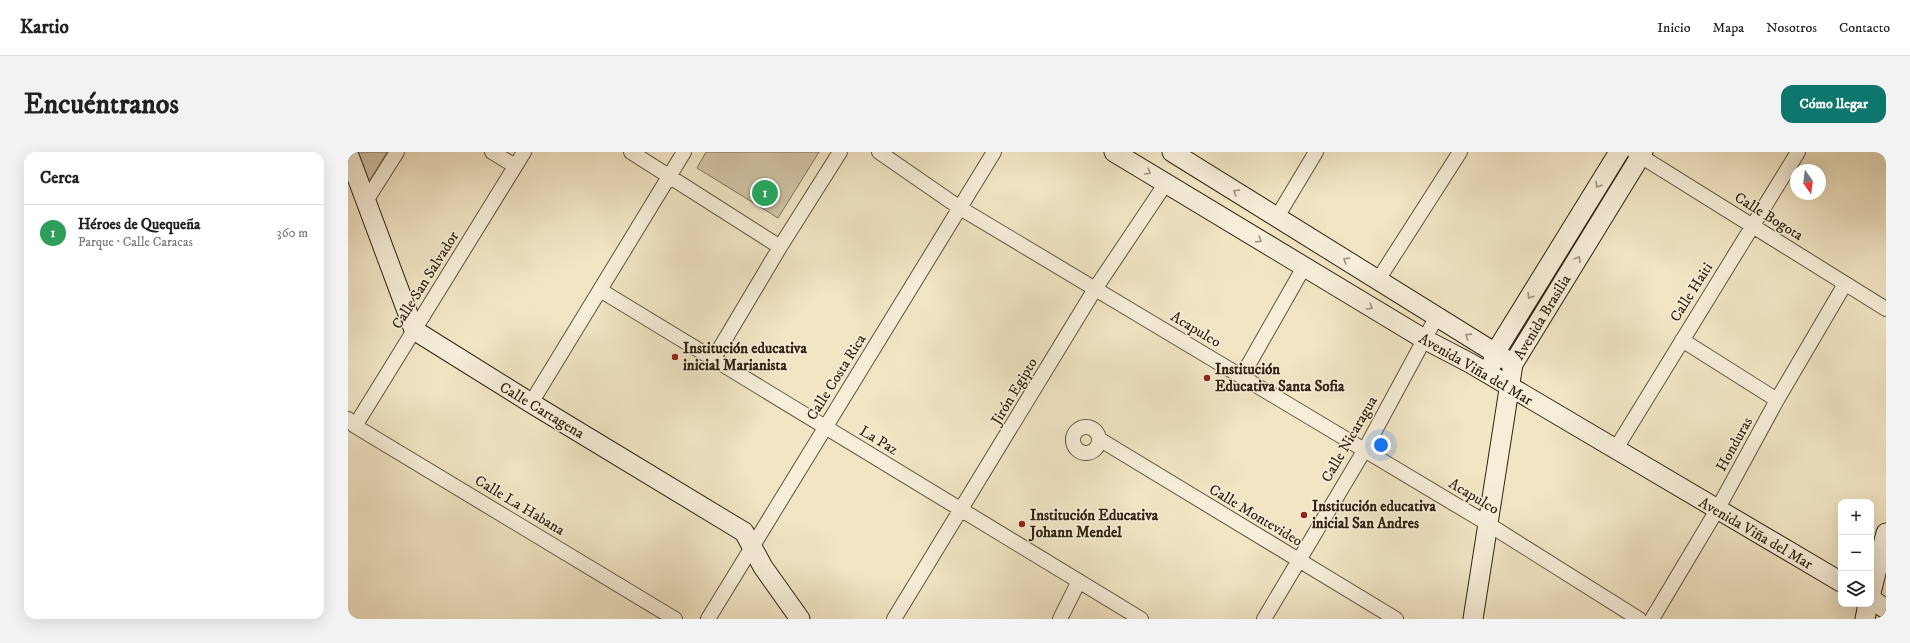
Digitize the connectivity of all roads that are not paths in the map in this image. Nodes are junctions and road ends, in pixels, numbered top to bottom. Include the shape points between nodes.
1 (397, 152) edge
2 (492, 152) edge
3 (524, 152) edge
4 (631, 152) edge
5 (684, 152) edge
6 (840, 152) edge
7 (879, 152) edge
8 (994, 152) edge
9 (1114, 152) edge
10 (1172, 152) edge
11 (1316, 152) edge
12 (1460, 152) edge
13 (1619, 152) edge
14 (1798, 152) edge
15 (348, 153) edge
16 (1640, 153) edge
17 (515, 166) junction
18 (670, 177) junction
19 (1166, 183) junction
20 (366, 201) junction
21 (960, 208) junction
22 (1277, 217) junction
23 (1752, 225) junction
24 (780, 247) junction
25 (1304, 267) junction
26 (1378, 280) junction
27 (1845, 284) junction
28 (1095, 289) junction
29 (600, 290) junction
30 (1886, 309) edge
31 (1437, 316) junction
32 (414, 330) junction
33 (1424, 340) junction
34 (1682, 340) junction
35 (1495, 352) junction
36 (714, 358) junction
37 (1514, 364) junction
38 (1488, 375) junction
39 (1242, 376) junction
40 (1510, 388) junction
41 (1777, 400) junction
42 (531, 403) junction
43 (352, 423) edge
44 (826, 427) junction
45 (1099, 439) dead end
46 (1614, 450) junction
47 (1364, 451) junction
48 (962, 510) junction
49 (1718, 510) junction
50 (1488, 524) junction
51 (1886, 533) edge
52 (752, 545) junction
53 (1298, 560) junction
54 (1838, 580) edge
55 (1079, 581) junction
56 (1874, 581) edge
57 (1886, 597) edge
58 (1874, 599) edge
59 (1874, 601) edge
60 (1867, 607) edge
61 (1886, 609) edge
62 (675, 619) edge
63 (708, 619) edge
64 (800, 619) edge
65 (894, 619) edge
66 (1060, 619) edge
67 (1141, 619) edge
68 (1264, 619) edge
69 (1396, 619) edge
70 (1473, 619) edge
71 (1638, 619) edge
72 (1652, 619) edge
73 (1865, 619) edge

1 - 20 street
2 - 17 street
3 - 17 street, Calle San Salvador
4 - 18 street
5 - 18 street
6 - 24 street
7 - 21 street, Acapulco
8 - 21 street, Calle Costa Rica
9 -> 19 street, Avenida Viña del Mar
22 -> 10 street, Avenida Viña del Mar
11 - 22 street
12 - 26 street
13 -> 35 street, Avenida Brasilia
14 - 23 street, Calle Haiti
15 - 20 street
16 - 23 street, Calle Bogota
37 -> 16 street, Avenida Brasilia
17 - 32 street, Calle San Salvador
18 - 24 street
18 - 29 street
19 -> 25 street, Avenida Viña del Mar
19 - 28 street, Jirón Egipto
20 - 32 street
21 - 28 street, Acapulco
21 - 44 street, Calle Costa Rica
26 -> 22 street, Avenida Viña del Mar
23 - 27 street, Calle Bogota
23 - 34 street, Calle Haiti
24 - 36 street
25 -> 33 street, Avenida Viña del Mar
25 - 39 street
26 - 31 street, Avenida Viña del Mar
27 - 30 street, Calle Bogota
27 - 41 street, Honduras
28 - 39 street, Acapulco
28 - 48 street, Jirón Egipto
29 - 36 street, La Paz
29 - 42 street
31 - 33 street, Calle Nicaragua
35 -> 31 street, Avenida Viña del Mar
32 - 42 street, Calle Cartagena
32 - 43 street, Calle San Salvador
33 - 38 street, Avenida Viña del Mar
33 - 47 street, Calle Nicaragua
34 - 41 street
34 - 46 street, Calle Haiti
35 - 37 street, Avenida Viña del Mar
35 - 38 street, Avenida Brasilia
36 - 44 street, La Paz
37 - 40 street, Avenida Brasilia
38 - 40 street, Avenida Viña del Mar
39 - 47 street, Acapulco
40 - 46 street, Avenida Viña del Mar
40 - 50 street, Avenida Brasilia
41 - 49 street, Honduras
42 - 52 street, Calle Cartagena via 744,532
43 - 62 street, Calle La Habana
44 - 48 street, La Paz
44 - 52 street, Calle Costa Rica
45 - 53 street, Calle Montevideo
46 - 49 street, Avenida Viña del Mar
47 - 50 street, Acapulco
47 - 53 street, Calle Nicaragua
48 - 55 street, La Paz
48 - 65 street, Jirón Egipto
49 - 54 street, Avenida Viña del Mar
49 - 72 street, Honduras
50 - 70 street, Avenida Brasilia
50 - 71 street, Acapulco
51 - 56 street
52 - 63 street, Calle Costa Rica
52 - 64 street, Calle Cartagena via 763,567
53 - 68 street, Calle Nicaragua
53 - 69 street, Calle Montevideo
55 - 66 street
55 - 67 street, La Paz
57 - 58 street
59 - 61 street
60 - 73 street

